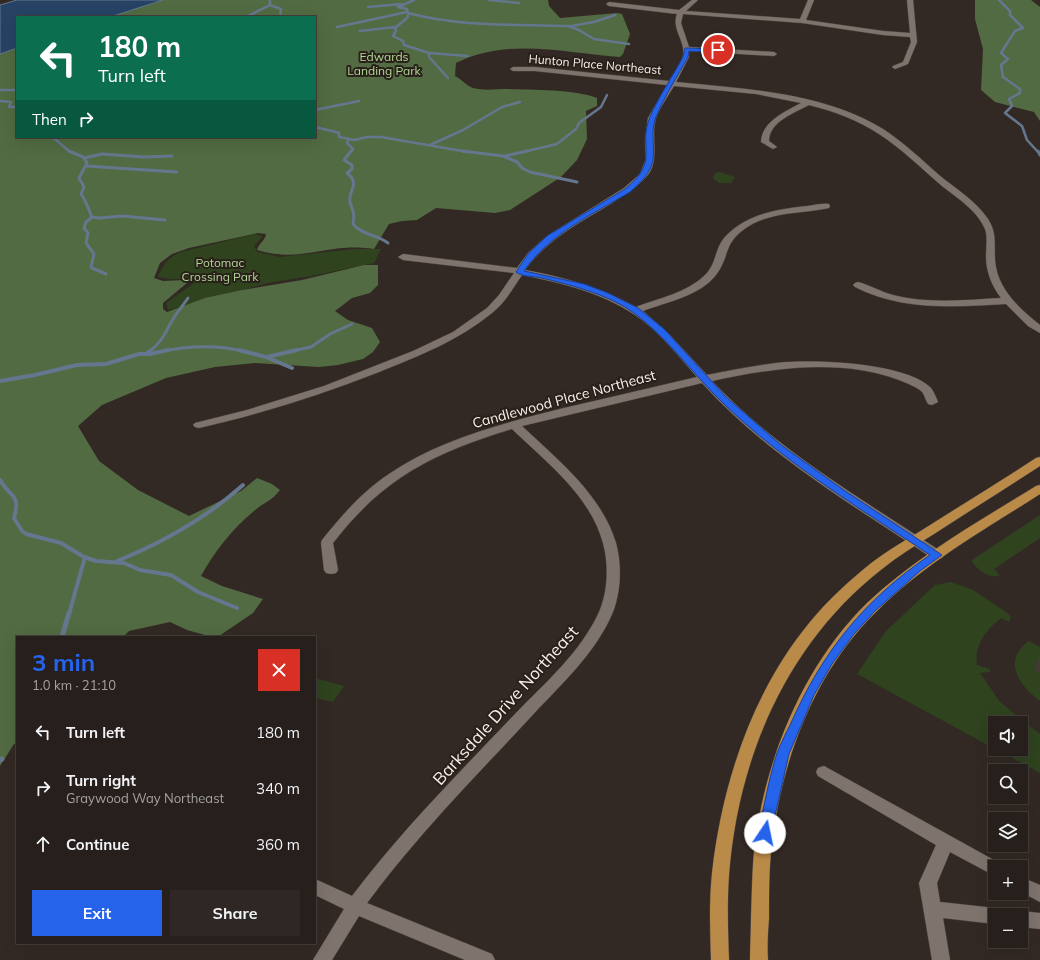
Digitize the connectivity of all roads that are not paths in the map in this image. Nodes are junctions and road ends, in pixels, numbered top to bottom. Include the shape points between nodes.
1 (695, 0) edge
2 (811, 0) edge
3 (910, 0) edge
4 (609, 4) dead end
5 (682, 12) junction
6 (802, 21) junction
7 (913, 35) junction
8 (687, 49) junction
9 (774, 54) dead end
10 (895, 67) dead end
11 (513, 69) dead end
12 (672, 83) junction
13 (808, 102) junction
14 (773, 147) dead end
15 (826, 206) dead end
16 (403, 257) dead end
17 (519, 272) junction
18 (858, 285) dead end
19 (1008, 301) junction
20 (636, 310) junction
21 (1040, 330) edge
22 (705, 379) junction
23 (932, 402) dead end
24 (199, 425) dead end
25 (514, 425) junction
26 (1040, 461) edge
27 (1040, 489) edge
28 (914, 540) junction
29 (937, 555) junction
30 (331, 570) dead end
31 (824, 772) dead end
32 (946, 842) junction
33 (988, 865) edge
34 (316, 887) edge
35 (1028, 888) edge
36 (1040, 894) edge
37 (355, 906) junction
38 (933, 909) junction
39 (988, 915) edge
40 (1028, 920) edge
41 (1040, 922) edge
42 (322, 960) edge
43 (486, 960) edge
44 (720, 960) edge
45 (759, 960) edge
46 (941, 960) edge

1 - 5 street
2 - 6 street
3 - 7 street
4 - 5 street
5 - 6 street
5 - 8 street via 678,27
6 - 7 street
7 - 10 street via 914,42 906,63
8 - 9 street
8 - 12 street via 686,57
11 - 12 street, Hunton Place Northeast
12 - 13 street, Hunton Place Northeast via 756,92
12 - 17 street via 652,118 650,159 644,175 627,190 543,243
13 - 14 street via 770,126 766,132 765,142
13 - 19 street, Hunton Place Northeast via 852,117 879,131 973,208 991,234 993,276
15 - 20 street via 777,214 743,227 727,240 715,270 700,284
16 - 17 street
17 - 20 street via 582,286
17 - 24 street via 490,310 474,323 437,344 291,401
18 - 19 street via 876,295 912,301
19 - 21 street, Hunton Place Northeast
20 - 22 street via 661,330
22 - 23 street, Candlewood Place Northeast via 778,366 849,367 911,381 927,391
22 - 25 street, Candlewood Place Northeast
22 - 28 street via 723,399 778,447
25 - 30 street, Candlewood Place Northeast via 441,451 395,474 375,489 342,522 328,542
25 - 37 street, Barksdale Drive Northeast via 585,495 606,530 614,574 606,610 581,653 418,828 386,864
26 - 28 main road
27 - 29 main road
28 - 29 street
28 - 44 main road via 869,572 822,617 795,652 762,711 733,801 724,845 718,907
29 - 45 main road via 885,595 850,632 828,661 795,724 783,754 765,833
31 - 32 street
32 - 33 street
32 - 38 street via 928,883
34 - 37 street
35 - 36 street
37 - 42 street, Barksdale Drive Northeast
37 - 43 street
38 - 39 street
38 - 46 street
40 - 41 street

